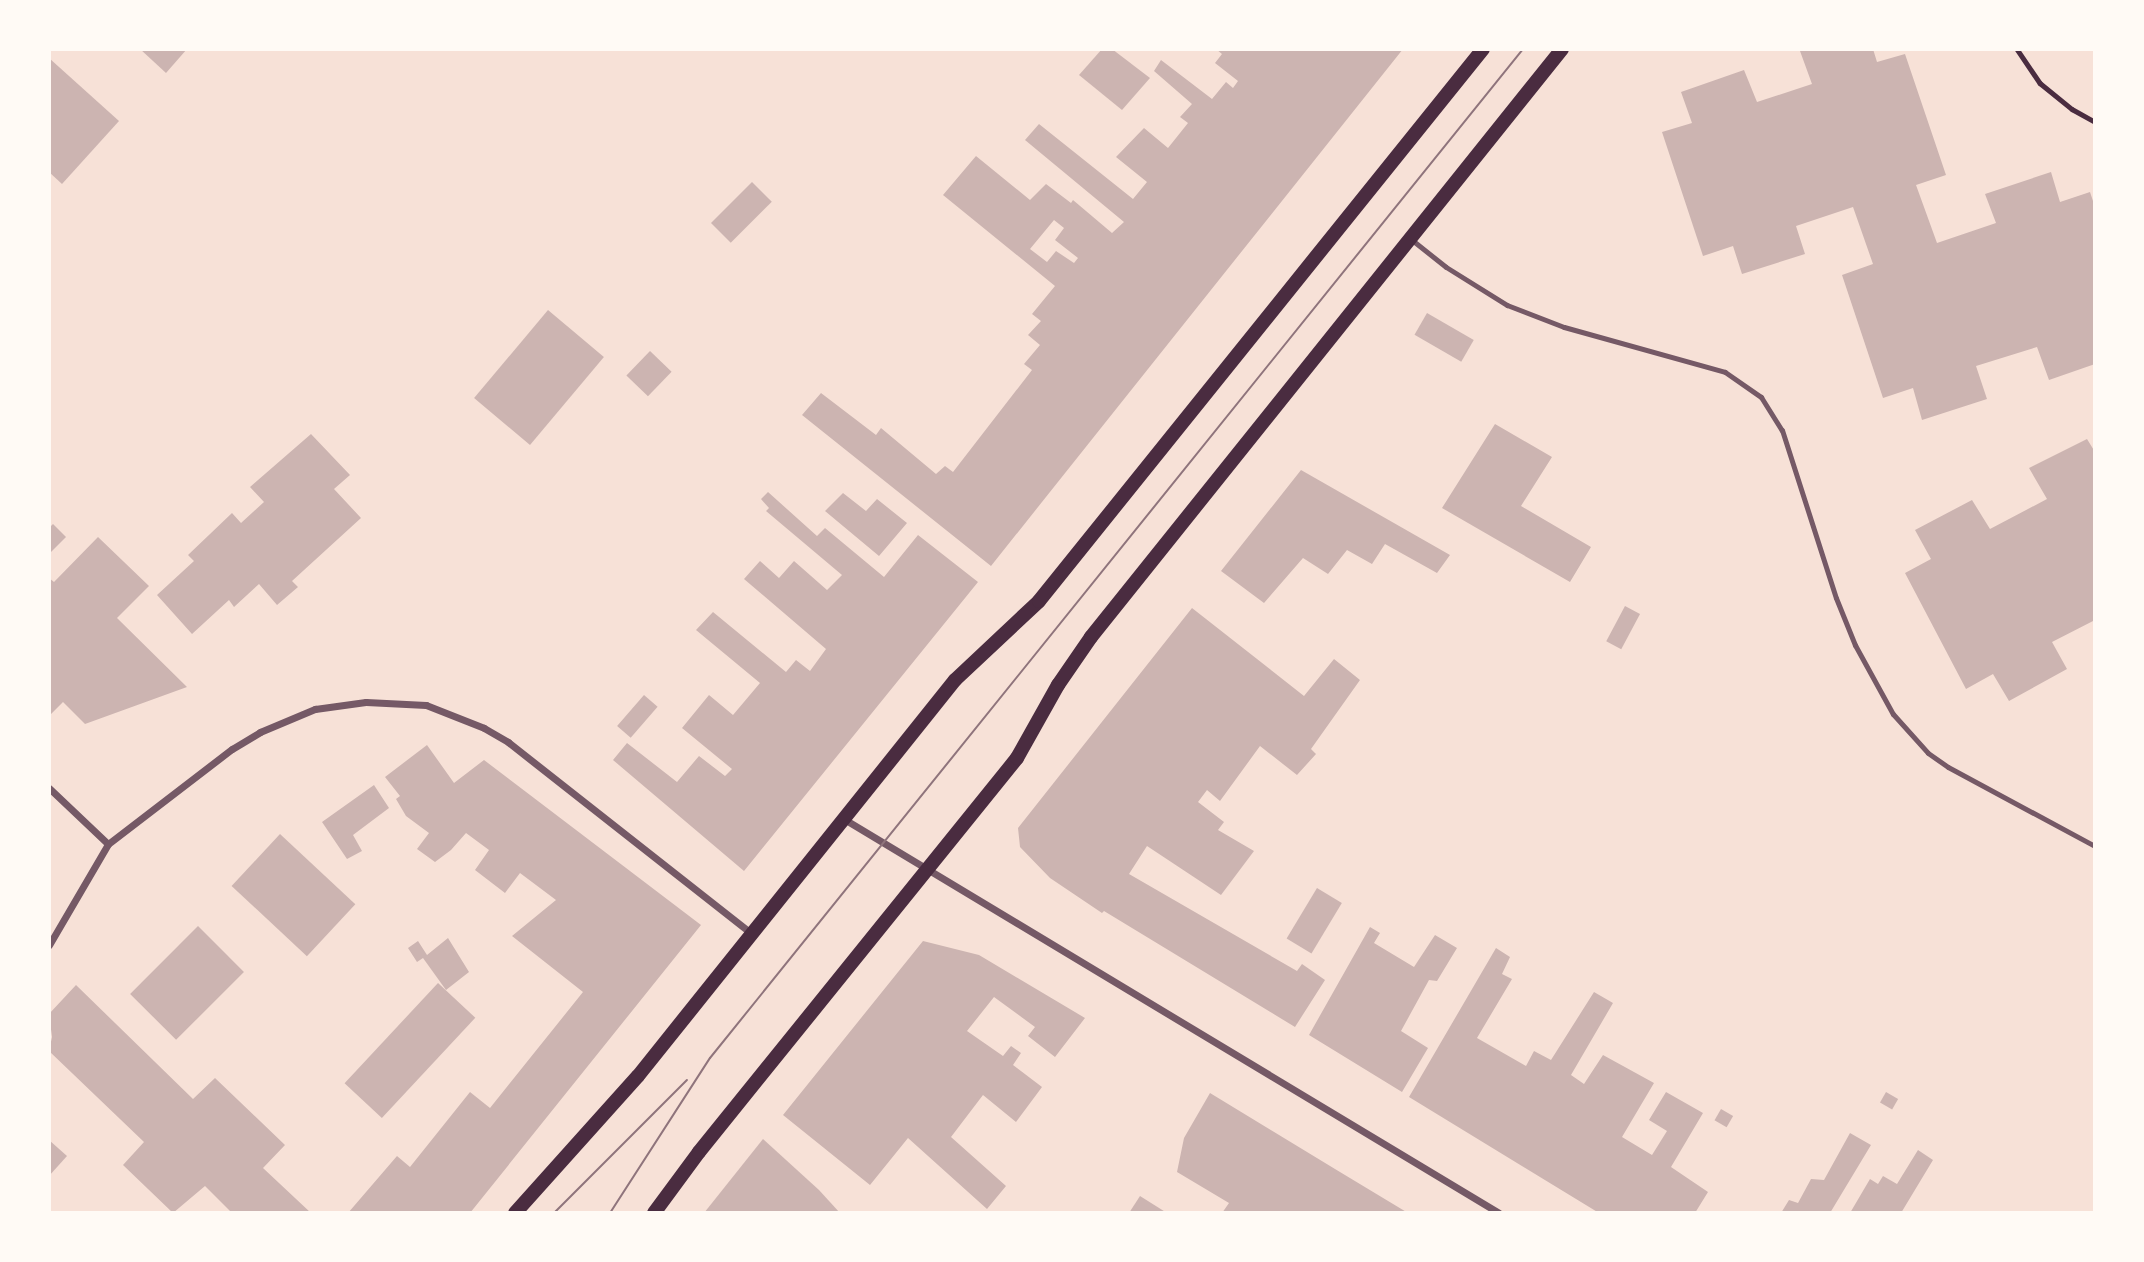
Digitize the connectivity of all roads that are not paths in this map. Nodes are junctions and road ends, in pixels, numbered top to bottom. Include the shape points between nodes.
1 (1483, 49) edge
2 (1562, 49) edge
3 (1410, 239) junction
4 (49, 788) edge
5 (844, 818) junction
6 (108, 844) junction
7 (2095, 846) edge
8 (930, 869) junction
9 (751, 933) junction
10 (49, 945) edge
11 (515, 1213) edge
12 (654, 1213) edge
13 (1499, 1213) edge

1 - 5 main road via 1039,601 955,680
2 - 3 main road
3 - 7 lane via 1507,305 1577,330 1706,365 1761,397 1782,430 1836,598 1886,704 1928,753
3 - 8 main road via 1078,654 1017,758
4 - 6 street
5 - 8 street
5 - 9 main road
6 - 9 street via 232,749 286,719 315,709 366,702 426,705 508,742
6 - 10 street
8 - 12 main road
8 - 13 street
9 - 11 main road via 638,1076

